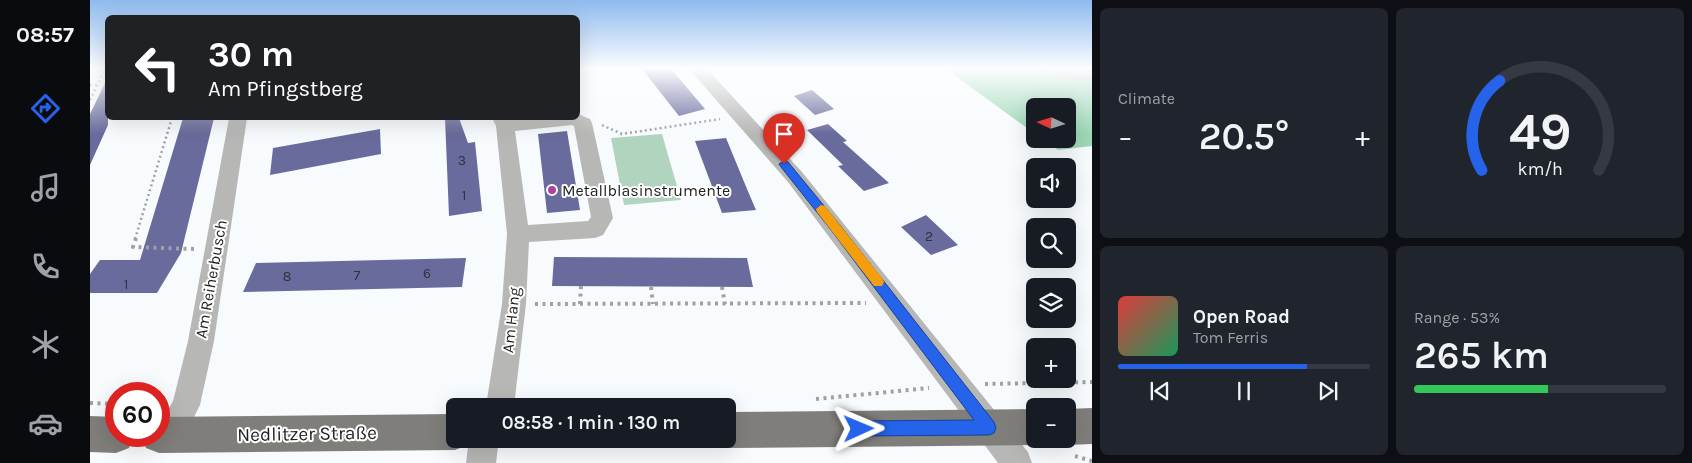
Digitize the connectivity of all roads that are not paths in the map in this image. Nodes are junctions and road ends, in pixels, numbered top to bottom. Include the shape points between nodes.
1 (717, 91) edge
2 (238, 120) edge
3 (551, 120) edge
4 (577, 120) edge
5 (503, 122) edge
6 (518, 234) junction
7 (501, 398) edge
8 (736, 415) edge
9 (446, 419) edge
10 (1092, 426) edge
11 (170, 427) edge
12 (1026, 427) edge
13 (1076, 427) edge
14 (989, 428) junction
15 (90, 434) edge
16 (105, 435) edge
17 (170, 435) edge
18 (483, 448) edge
19 (481, 463) edge
20 (1017, 463) edge

1 - 14 street via 796,176
2 - 11 street, Am Reiherbusch via 201,340 186,404
3 - 5 street, Am Hang
4 - 6 street, Am Hang via 583,123 602,218 595,229
5 - 6 street, Am Hang
6 - 7 street, Am Hang via 514,304
8 - 14 main road
9 - 17 main road, Nedlitzer Straße
10 - 13 main road
12 - 14 main road
14 - 20 street
15 - 16 main road
18 - 19 street

